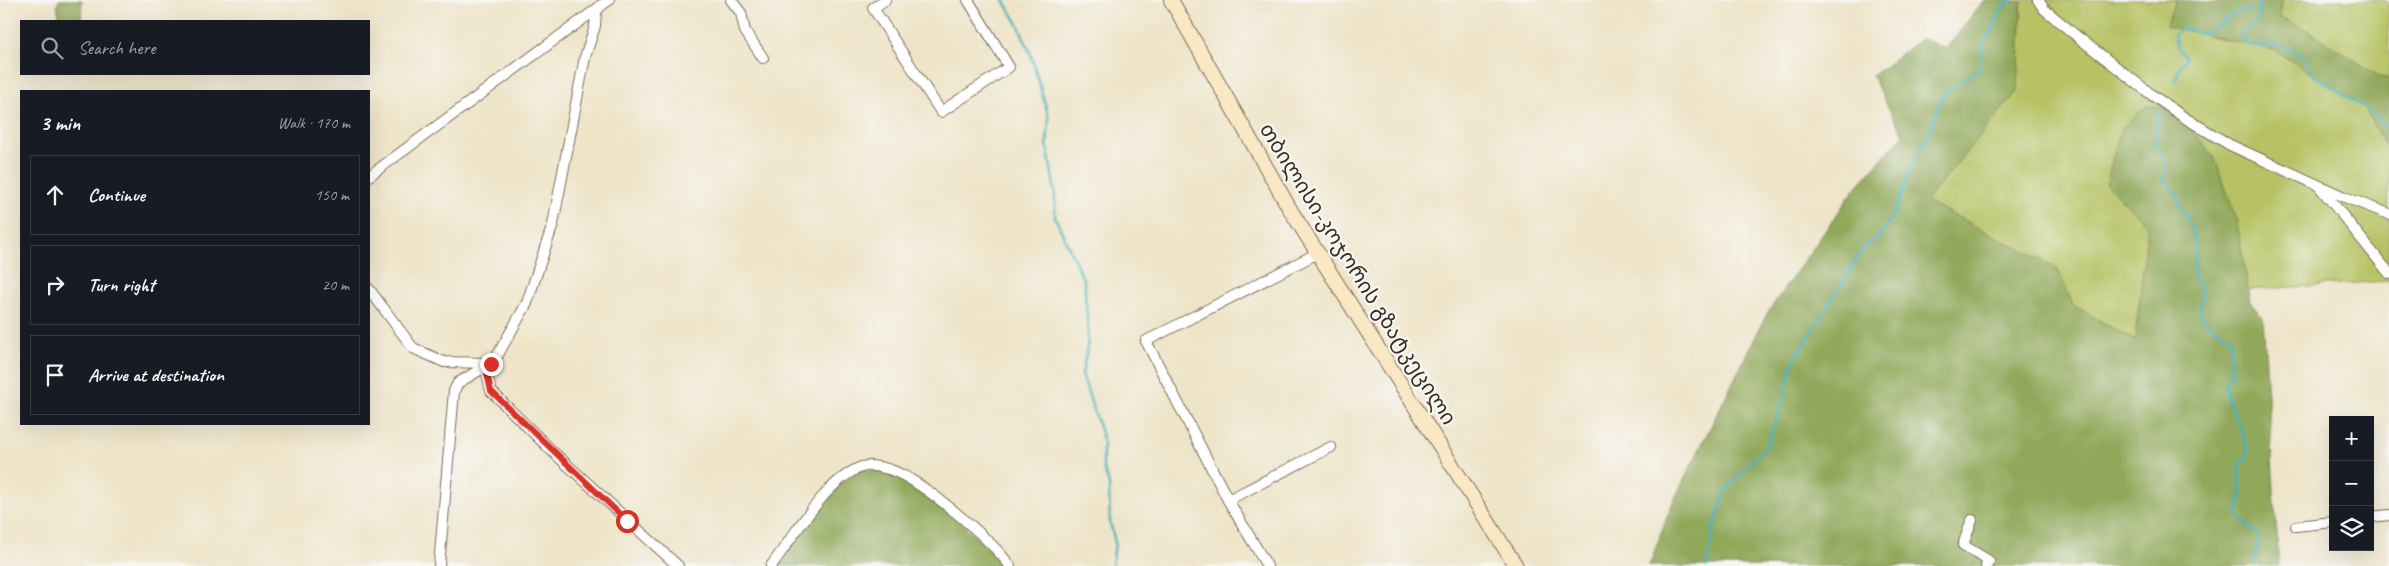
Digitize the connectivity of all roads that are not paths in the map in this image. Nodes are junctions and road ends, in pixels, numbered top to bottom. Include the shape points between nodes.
1 (731, 0) edge
2 (885, 0) edge
3 (968, 0) edge
4 (1171, 0) edge
5 (2038, 0) edge
6 (605, 2) edge
7 (763, 58) dead end
8 (370, 175) edge
9 (2317, 183) junction
10 (2389, 214) edge
11 (1318, 253) junction
12 (2389, 273) edge
13 (370, 290) edge
14 (491, 364) junction
15 (1331, 447) dead end
16 (1228, 500) junction
17 (2389, 515) edge
18 (2374, 517) edge
19 (1972, 520) dead end
20 (2329, 522) edge
21 (2296, 526) dead end
22 (439, 566) edge
23 (678, 566) edge
24 (771, 566) edge
25 (1010, 566) edge
26 (1267, 566) edge
27 (1516, 566) edge
28 (1986, 566) edge

1 - 7 street via 741,13 745,31
2 - 3 street via 873,8 941,112 1009,67
4 - 11 main road, თბილისი-კოჯორის გზატკეცილი
5 - 9 street via 2044,9 2079,38 2185,118 2230,145
6 - 8 street
6 - 14 street via 596,12 553,224 527,303
9 - 10 street
9 - 12 street
11 - 16 street via 1146,341
11 - 27 main road, თბილისი-კოჯორის გზატკეცილი
13 - 14 street via 413,348 444,362
14 - 22 street via 458,383 454,391
14 - 23 street via 487,374 491,391
15 - 16 street
16 - 26 street
17 - 18 street
19 - 28 street via 1962,545 1989,561
20 - 21 street
24 - 25 street via 823,498 845,475 861,466 896,471 914,483 986,538

